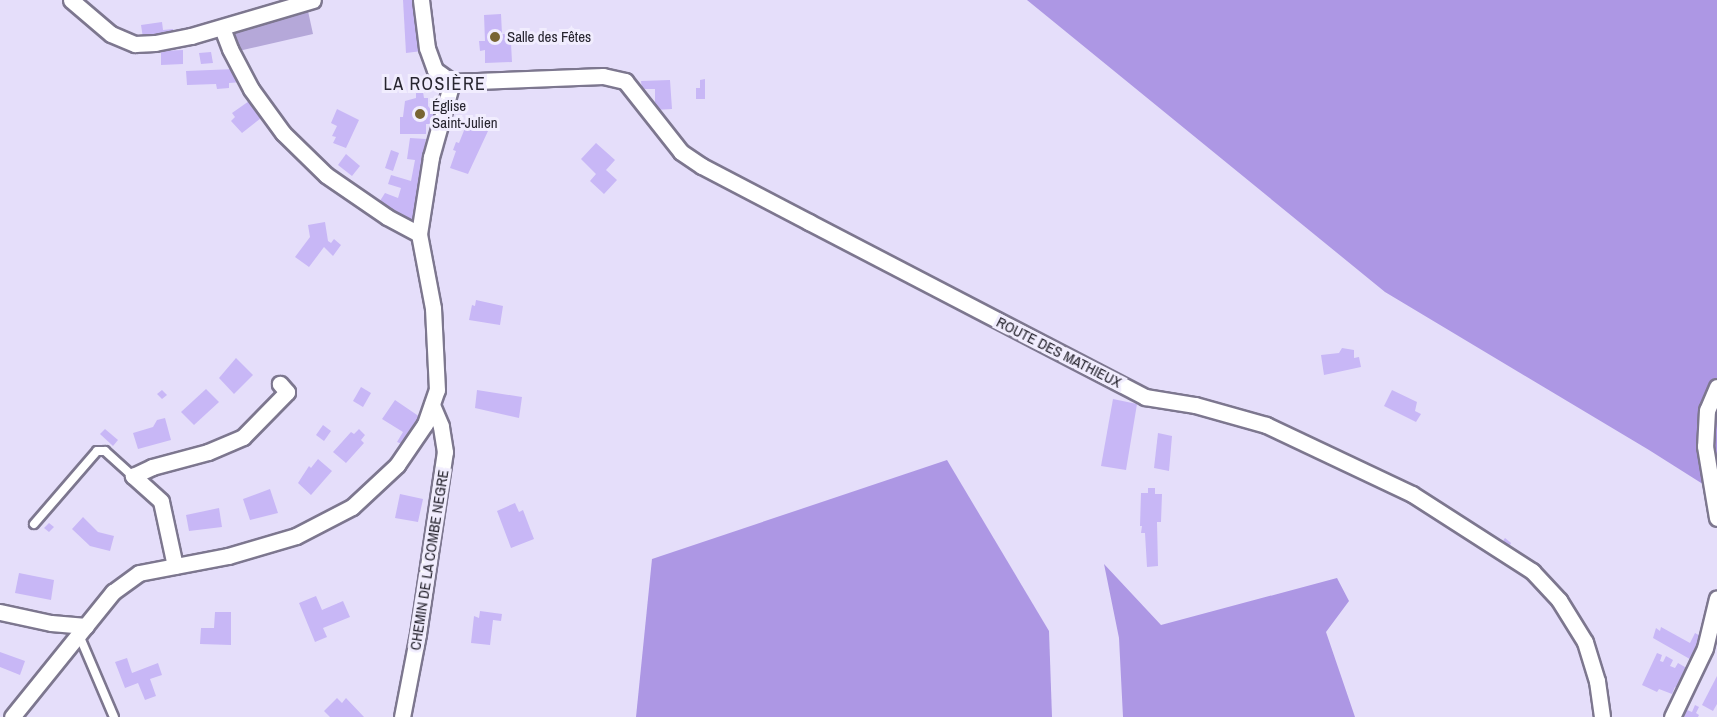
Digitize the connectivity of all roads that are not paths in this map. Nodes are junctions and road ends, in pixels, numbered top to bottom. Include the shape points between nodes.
1 (71, 0) edge
2 (313, 0) edge
3 (421, 0) edge
4 (222, 27) junction
5 (452, 82) junction
6 (419, 234) junction
7 (280, 384) dead end
8 (1717, 387) edge
9 (432, 405) junction
10 (133, 476) junction
11 (1717, 518) edge
12 (34, 524) dead end
13 (175, 566) junction
14 (1717, 598) edge
15 (0, 612) edge
16 (83, 630) junction
17 (12, 717) edge
18 (114, 717) edge
19 (402, 717) edge
20 (1602, 717) edge
21 (1672, 717) edge

1 - 4 street via 111,34 135,44
2 - 4 street
3 - 5 street via 435,70
4 - 6 street via 251,88 283,133 326,175
5 - 6 street via 431,157
5 - 20 street, ROUTE DES MATHIEUX via 603,76 625,81 681,152 809,222 1145,397 1195,405 1266,425 1412,494 1533,571 1559,600 1585,642 1597,681
6 - 9 street via 434,308 437,390
7 - 10 street via 287,392 243,437
8 - 11 street via 1707,410 1705,428
9 - 13 street via 425,424 397,465 351,507 296,536 228,556
9 - 19 street, CHEMIN DE LA COMBE NEGRE via 441,426 445,452
10 - 12 lane via 105,451 97,451
10 - 13 street via 161,501
13 - 16 street via 139,573 113,592
14 - 21 street via 1706,648
15 - 16 street
16 - 17 street
16 - 18 lane

